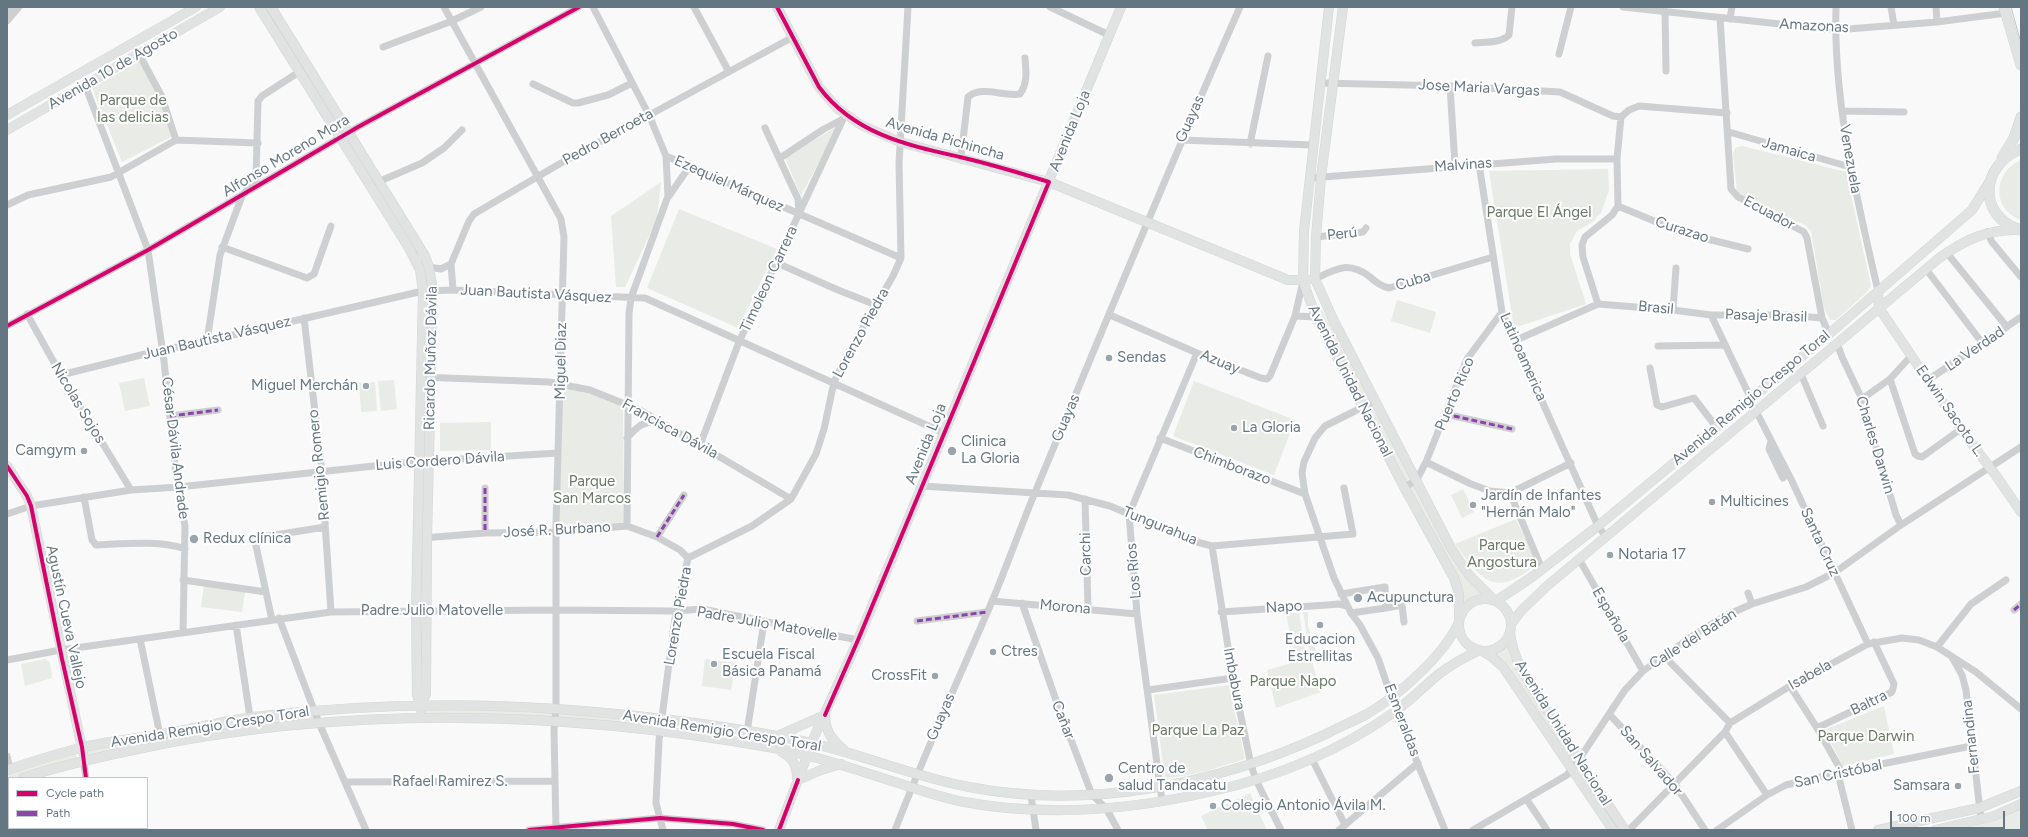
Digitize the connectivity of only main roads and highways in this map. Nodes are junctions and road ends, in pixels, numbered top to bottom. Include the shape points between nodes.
1 (196, 7) edge
2 (220, 7) edge
3 (259, 7) edge
4 (271, 7) edge
5 (777, 7) edge
6 (1121, 7) edge
7 (1329, 7) edge
8 (1343, 7) edge
9 (2005, 10) edge
10 (2021, 65) edge
11 (7, 115) edge
12 (2021, 116) edge
13 (7, 130) edge
14 (2021, 148) edge
15 (2000, 161) junction
16 (1990, 180) junction
17 (1049, 182) junction
18 (375, 183) junction
19 (2020, 230) edge
20 (1315, 279) junction
21 (1303, 281) junction
22 (1878, 291) junction
23 (1879, 308) junction
24 (426, 377) junction
25 (7, 466) edge
26 (2021, 512) edge
27 (1495, 600) junction
28 (1459, 622) junction
29 (1511, 628) junction
30 (1480, 651) junction
31 (420, 706) junction
32 (825, 714) junction
33 (421, 718) junction
34 (776, 736) junction
35 (812, 743) junction
36 (82, 747) junction
37 (775, 748) junction
38 (849, 753) junction
39 (807, 756) junction
40 (83, 760) junction
41 (841, 764) junction
42 (9, 770) edge
43 (26, 777) edge
44 (798, 780) junction
45 (2021, 791) edge
46 (2021, 804) edge
47 (779, 830) edge
48 (1613, 830) edge
49 (1625, 830) edge
50 (1878, 830) edge
51 (1935, 830) edge

1 - 11 main road, Avenida 10 de Agosto
2 - 13 main road, Avenida 10 de Agosto
3 - 18 main road, Ricardo Muñoz Dávila via 341,138
4 - 18 main road, Ricardo Muñoz Dávila via 350,132
5 - 17 main road, Avenida Pichincha via 819,87 844,117 900,142
6 - 17 main road, Avenida Loja
7 - 21 main road, Avenida Unidad Nacional via 1304,231
8 - 20 main road, Avenida Unidad Nacional via 1320,177
9 - 10 main road
12 - 15 main road via 2014,138
14 - 15 main road
15 - 16 main road
16 - 19 main road via 1990,196 1995,211 2005,222
16 - 22 main road, Avenida Remigio Crespo Toral via 1972,210
17 - 21 main road, Avenida Pichincha via 1288,280
17 - 32 main road, Avenida Loja
18 - 24 main road, Ricardo Muñoz Dávila via 420,270
18 - 24 main road, Ricardo Muñoz Dávila via 425,256 429,267 433,290
19 - 23 main road, Avenida Remigio Crespo Toral via 1987,232 1966,241 1946,253
20 - 21 main road, Avenida Pichincha
20 - 27 main road, Avenida Unidad Nacional via 1375,401 1461,564
21 - 28 main road, Avenida Unidad Nacional via 1316,317 1454,578 1459,594
22 - 23 main road, Venezuela
22 - 27 main road, Avenida Remigio Crespo Toral via 1598,526 1542,569
23 - 26 main road, Edwin Sacoto L.
23 - 29 main road, Avenida Remigio Crespo Toral via 1534,597
24 - 31 main road, Ricardo Muñoz Dávila via 419,461 417,538 417,694
24 - 31 main road, Ricardo Muñoz Dávila via 429,461 426,694
25 - 36 main road, Agustín Cueva Vallejo via 27,496 30,506
27 - 28 main road via 1486,598 1472,602 1461,613
27 - 29 main road via 1506,610
28 - 30 main road via 1459,633 1463,641
28 - 38 main road, Avenida Remigio Crespo Toral via 1452,636 1436,656 1392,697 1366,714 1251,765 1203,779 1092,795 1031,796 969,787
29 - 30 main road via 1502,644 1489,651
29 - 49 main road, Avenida Unidad Nacional via 1511,646 1516,659 1578,762
30 - 41 main road, Avenida Remigio Crespo Toral via 1442,672 1396,711 1370,728 1312,759 1256,780 1162,801 1106,808 1032,810 963,802
30 - 48 main road, Avenida Unidad Nacional via 1503,667
31 - 33 main road, Ricardo Muñoz Dávila
31 - 34 main road, Avenida Remigio Crespo Toral via 556,709 663,719
31 - 36 main road, Avenida Remigio Crespo Toral via 315,711 250,718
32 - 34 main road
32 - 35 main road, Avenida Loja
32 - 38 main road via 825,726 829,737
33 - 37 main road, Avenida Remigio Crespo Toral via 554,720 661,730
33 - 40 main road, Avenida Remigio Crespo Toral via 319,723 252,730 168,742
34 - 35 main road, Avenida Remigio Crespo Toral
35 - 38 main road, Avenida Remigio Crespo Toral
35 - 39 main road, Avenida Loja
36 - 40 main road, Agustín Cueva Vallejo
36 - 42 main road, Avenida Remigio Crespo Toral
37 - 39 main road, Avenida Remigio Crespo Toral
37 - 44 main road via 794,762
39 - 41 main road, Avenida Remigio Crespo Toral
39 - 44 main road, Avenida Loja
40 - 43 main road, Avenida Remigio Crespo Toral
41 - 44 main road
44 - 47 main road, Avenida Loja
45 - 50 main road via 1979,808
46 - 51 main road via 1994,816

